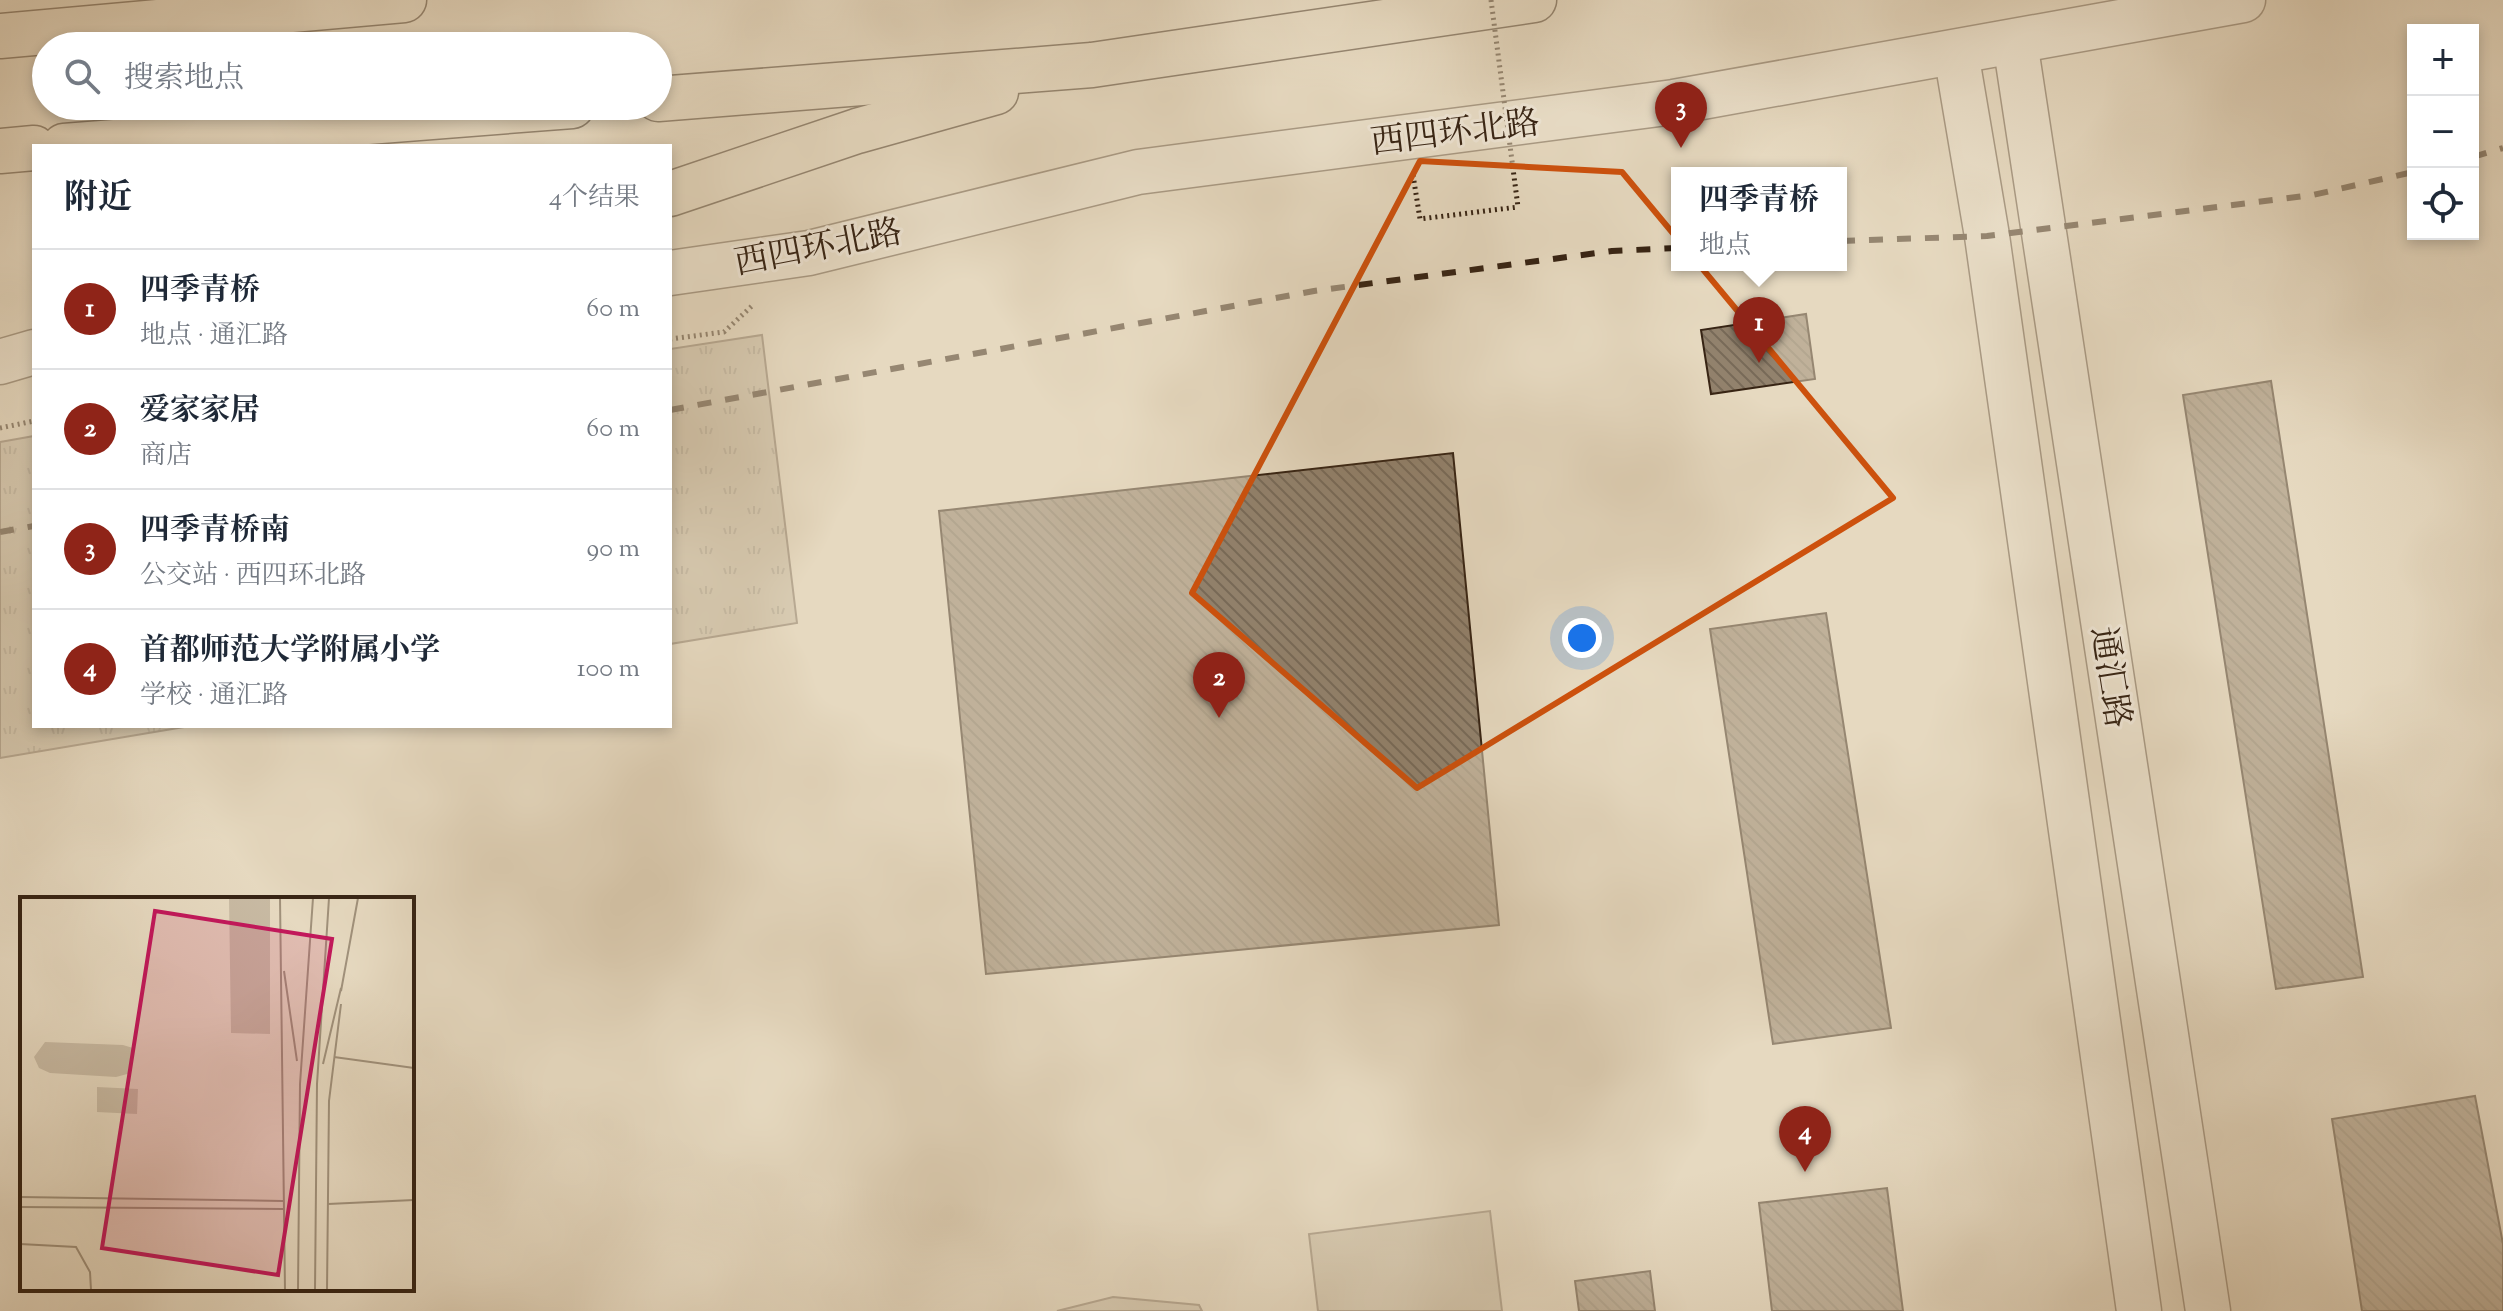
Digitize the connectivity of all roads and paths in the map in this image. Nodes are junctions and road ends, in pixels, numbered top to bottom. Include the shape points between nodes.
1 (404, 0) edge
2 (1491, 0) edge
3 (1534, 0) edge
4 (2243, 0) edge
5 (45, 32) edge
6 (32, 33) edge
7 (0, 36) edge
8 (2015, 42) junction
9 (1956, 53) junction
10 (1092, 65) junction
11 (672, 98) edge
12 (394, 120) edge
13 (89, 144) edge
14 (32, 148) edge
15 (0, 151) edge
16 (672, 193) edge
17 (1420, 219) dead end
18 (672, 273) edge
19 (32, 353) edge
20 (0, 362) edge
21 (32, 421) edge
22 (0, 428) edge
23 (2139, 1311) edge
24 (2208, 1311) edge

1 - 5 highway
2 - 17 path, bridge via 1518,207
3 - 10 highway
4 - 8 street, 西四环北路
6 - 7 highway
8 - 9 street, 西四环北路
8 - 24 street, 通汇路
9 - 18 street, 西四环北路 via 1674,102 1138,172 809,253
9 - 23 street, 通汇路 via 1987,236
10 - 11 highway
10 - 16 highway via 857,131
12 - 13 highway
14 - 15 highway
19 - 20 street
21 - 22 path

